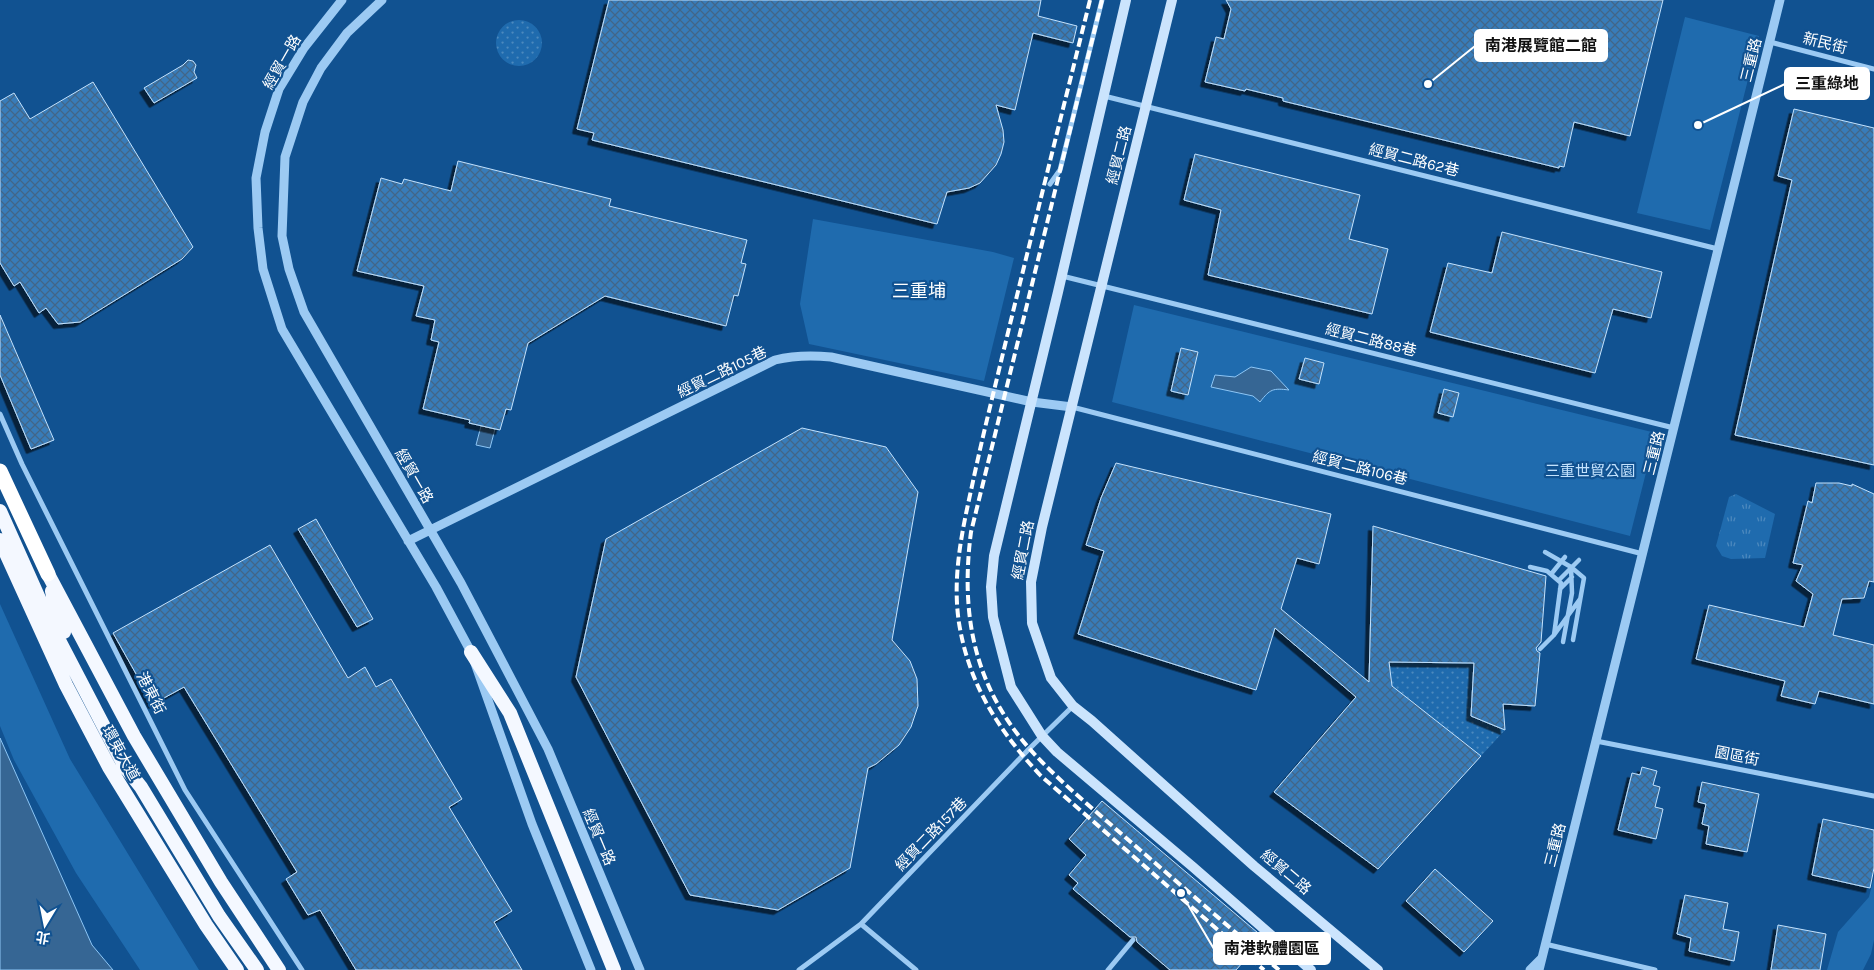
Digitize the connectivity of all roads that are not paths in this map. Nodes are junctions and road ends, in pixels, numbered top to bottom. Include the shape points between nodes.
1 (342, 0) edge
2 (382, 0) edge
3 (1102, 0) edge
4 (1126, 0) edge
5 (1172, 0) edge
6 (1780, 0) edge
7 (1770, 42) junction
8 (1874, 69) edge
9 (1103, 96) junction
10 (1146, 106) junction
11 (1050, 184) dead end
12 (1718, 249) junction
13 (1062, 276) junction
14 (1102, 286) junction
15 (1032, 402) junction
16 (1072, 407) junction
17 (0, 414) edge
18 (1674, 428) junction
19 (0, 470) edge
20 (0, 512) edge
21 (430, 530) junction
22 (0, 540) edge
23 (408, 541) junction
24 (1545, 552) dead end
25 (1643, 554) junction
26 (1565, 557) dead end
27 (1579, 560) dead end
28 (1561, 562) junction
29 (1571, 567) junction
30 (1530, 568) dead end
31 (1552, 573) junction
32 (48, 574) junction
33 (1572, 577) junction
34 (1559, 580) junction
35 (1560, 589) junction
36 (1581, 598) junction
37 (1569, 613) junction
38 (1554, 635) junction
39 (1573, 640) dead end
40 (1563, 642) dead end
41 (1540, 649) dead end
42 (470, 652) junction
43 (1073, 706) junction
44 (1042, 736) junction
45 (1596, 740) junction
46 (142, 787) junction
47 (1874, 796) edge
48 (861, 924) junction
49 (1133, 940) dead end
50 (1545, 944) junction
51 (1542, 958) junction
52 (237, 970) edge
53 (258, 970) edge
54 (279, 970) edge
55 (302, 970) edge
56 (590, 970) edge
57 (614, 970) edge
58 (640, 970) edge
59 (799, 970) edge
60 (916, 970) edge
61 (1108, 970) edge
62 (1311, 970) edge
63 (1378, 970) edge
64 (1530, 970) edge
65 (1539, 970) edge
66 (1655, 970) edge

1 - 23 street, 經貿一路 via 304,48 279,89 265,132 256,178 263,269 282,329
2 - 21 street, 經貿一路 via 347,33 320,68 303,102 285,157 282,236 304,312
3 - 11 street via 1060,170
4 - 9 main road, 經貿二路
5 - 10 main road, 經貿二路
6 - 7 street, 三重路
7 - 8 street, 新民街
7 - 12 street, 三重路
9 - 10 street, 經貿二路62巷
9 - 13 main road, 經貿二路
10 - 12 street, 經貿二路62巷
10 - 14 main road, 經貿二路
12 - 18 street, 三重路
13 - 14 street, 經貿二路88巷
13 - 15 main road, 經貿二路
14 - 16 main road, 經貿二路
14 - 18 street, 經貿二路88巷
15 - 16 street, 經貿二路105巷
15 - 21 street, 經貿二路105巷 via 831,357 789,356
15 - 44 main road, 經貿二路 via 994,556 991,587 993,617 1011,687
16 - 25 street, 經貿二路106巷
16 - 43 main road, 經貿二路 via 1036,554 1030,603 1032,623 1051,678
17 - 55 street, 港東街 via 185,790
18 - 25 street, 三重路
19 - 32 highway
20 - 46 highway via 91,704 125,767
21 - 23 street, 經貿二路105巷
21 - 58 street, 經貿一路 via 548,749
22 - 52 highway, 環東大道 via 66,685 109,767
23 - 42 street, 經貿一路
24 - 28 street
25 - 45 street, 三重路
26 - 28 street
27 - 29 street
28 - 29 street
28 - 31 street
29 - 33 street
29 - 34 street
29 - 36 street via 1584,578
30 - 31 street
31 - 34 street
32 - 46 highway via 58,619
32 - 54 highway, 環東大道 via 134,736 221,882
33 - 35 street
33 - 37 street
34 - 35 street
35 - 38 street
36 - 37 street
36 - 39 street
37 - 38 street
37 - 40 street
38 - 41 street
42 - 56 street, 經貿一路 via 532,824
42 - 57 highway via 510,713
43 - 44 street, 經貿二路157巷
43 - 63 main road, 經貿二路 via 1254,866
44 - 48 street, 經貿二路157巷
44 - 62 main road, 經貿二路 via 1191,870
45 - 47 street, 園區街
45 - 50 street, 三重路
46 - 53 highway via 219,916
48 - 59 street, 經貿二路157巷
48 - 60 street
49 - 61 street
50 - 51 street, 三重路
50 - 66 street
51 - 64 street
51 - 65 street, 三重路

